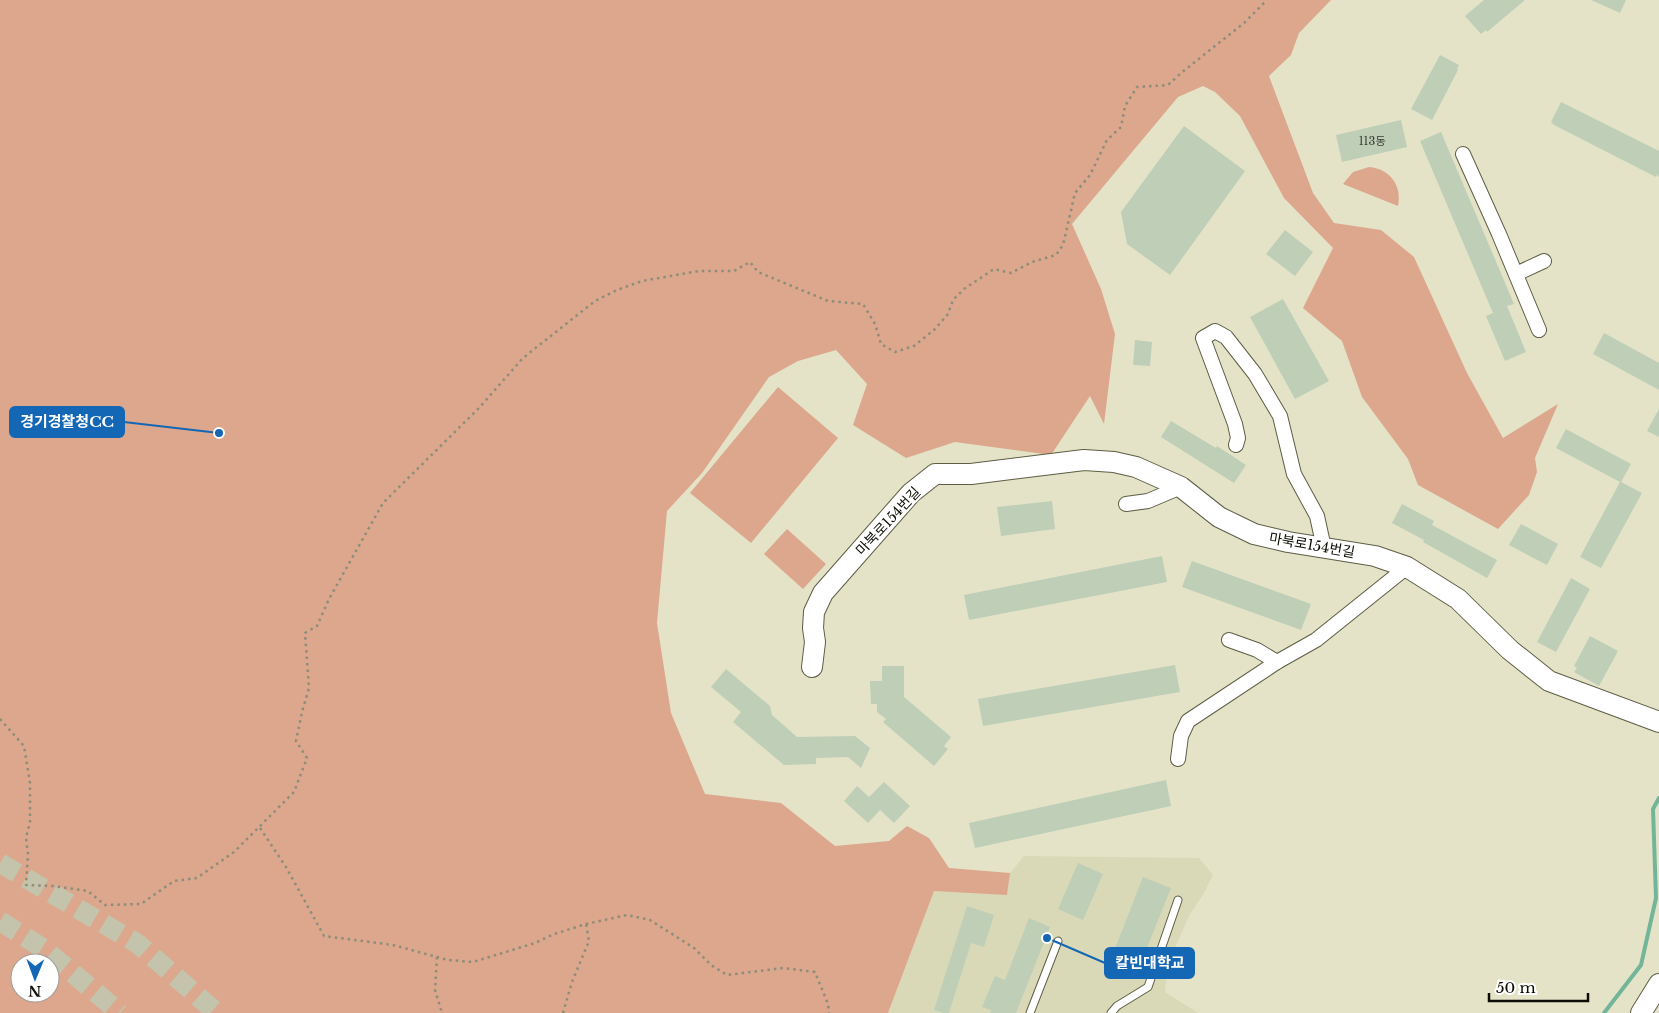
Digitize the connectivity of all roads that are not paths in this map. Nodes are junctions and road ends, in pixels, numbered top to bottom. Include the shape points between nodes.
1 (1463, 154) dead end
2 (1544, 262) dead end
3 (1516, 274) junction
4 (1538, 330) dead end
5 (1236, 445) dead end
6 (1181, 487) junction
7 (1126, 504) dead end
8 (1324, 548) junction
9 (1407, 567) junction
10 (1229, 640) dead end
11 (1277, 662) junction
12 (812, 667) dead end
13 (1659, 722) edge
14 (1178, 760) dead end
15 (1178, 900) dead end
16 (1058, 941) dead end
17 (1659, 985) edge
18 (1030, 1013) edge
19 (1112, 1013) edge
20 (1641, 1013) edge

1 - 3 street
2 - 3 street
3 - 4 street
5 - 8 street via 1235,424 1203,338 1215,331 1226,337 1255,374 1280,416 1294,474 1317,516
6 - 7 street via 1148,501
6 - 8 street, 마북로154번길 via 1219,517 1254,534
6 - 12 street, 마북로154번길 via 1136,467 1084,460 971,474 935,474 911,493 823,593 814,612
8 - 9 street, 마북로154번길 via 1375,556
9 - 11 street via 1316,640
9 - 13 street, 마북로154번길 via 1458,599 1510,650 1550,681
10 - 11 street via 1257,650
11 - 14 street via 1188,721 1181,736
15 - 19 lane via 1148,987 1117,1006
16 - 18 lane
17 - 20 street

